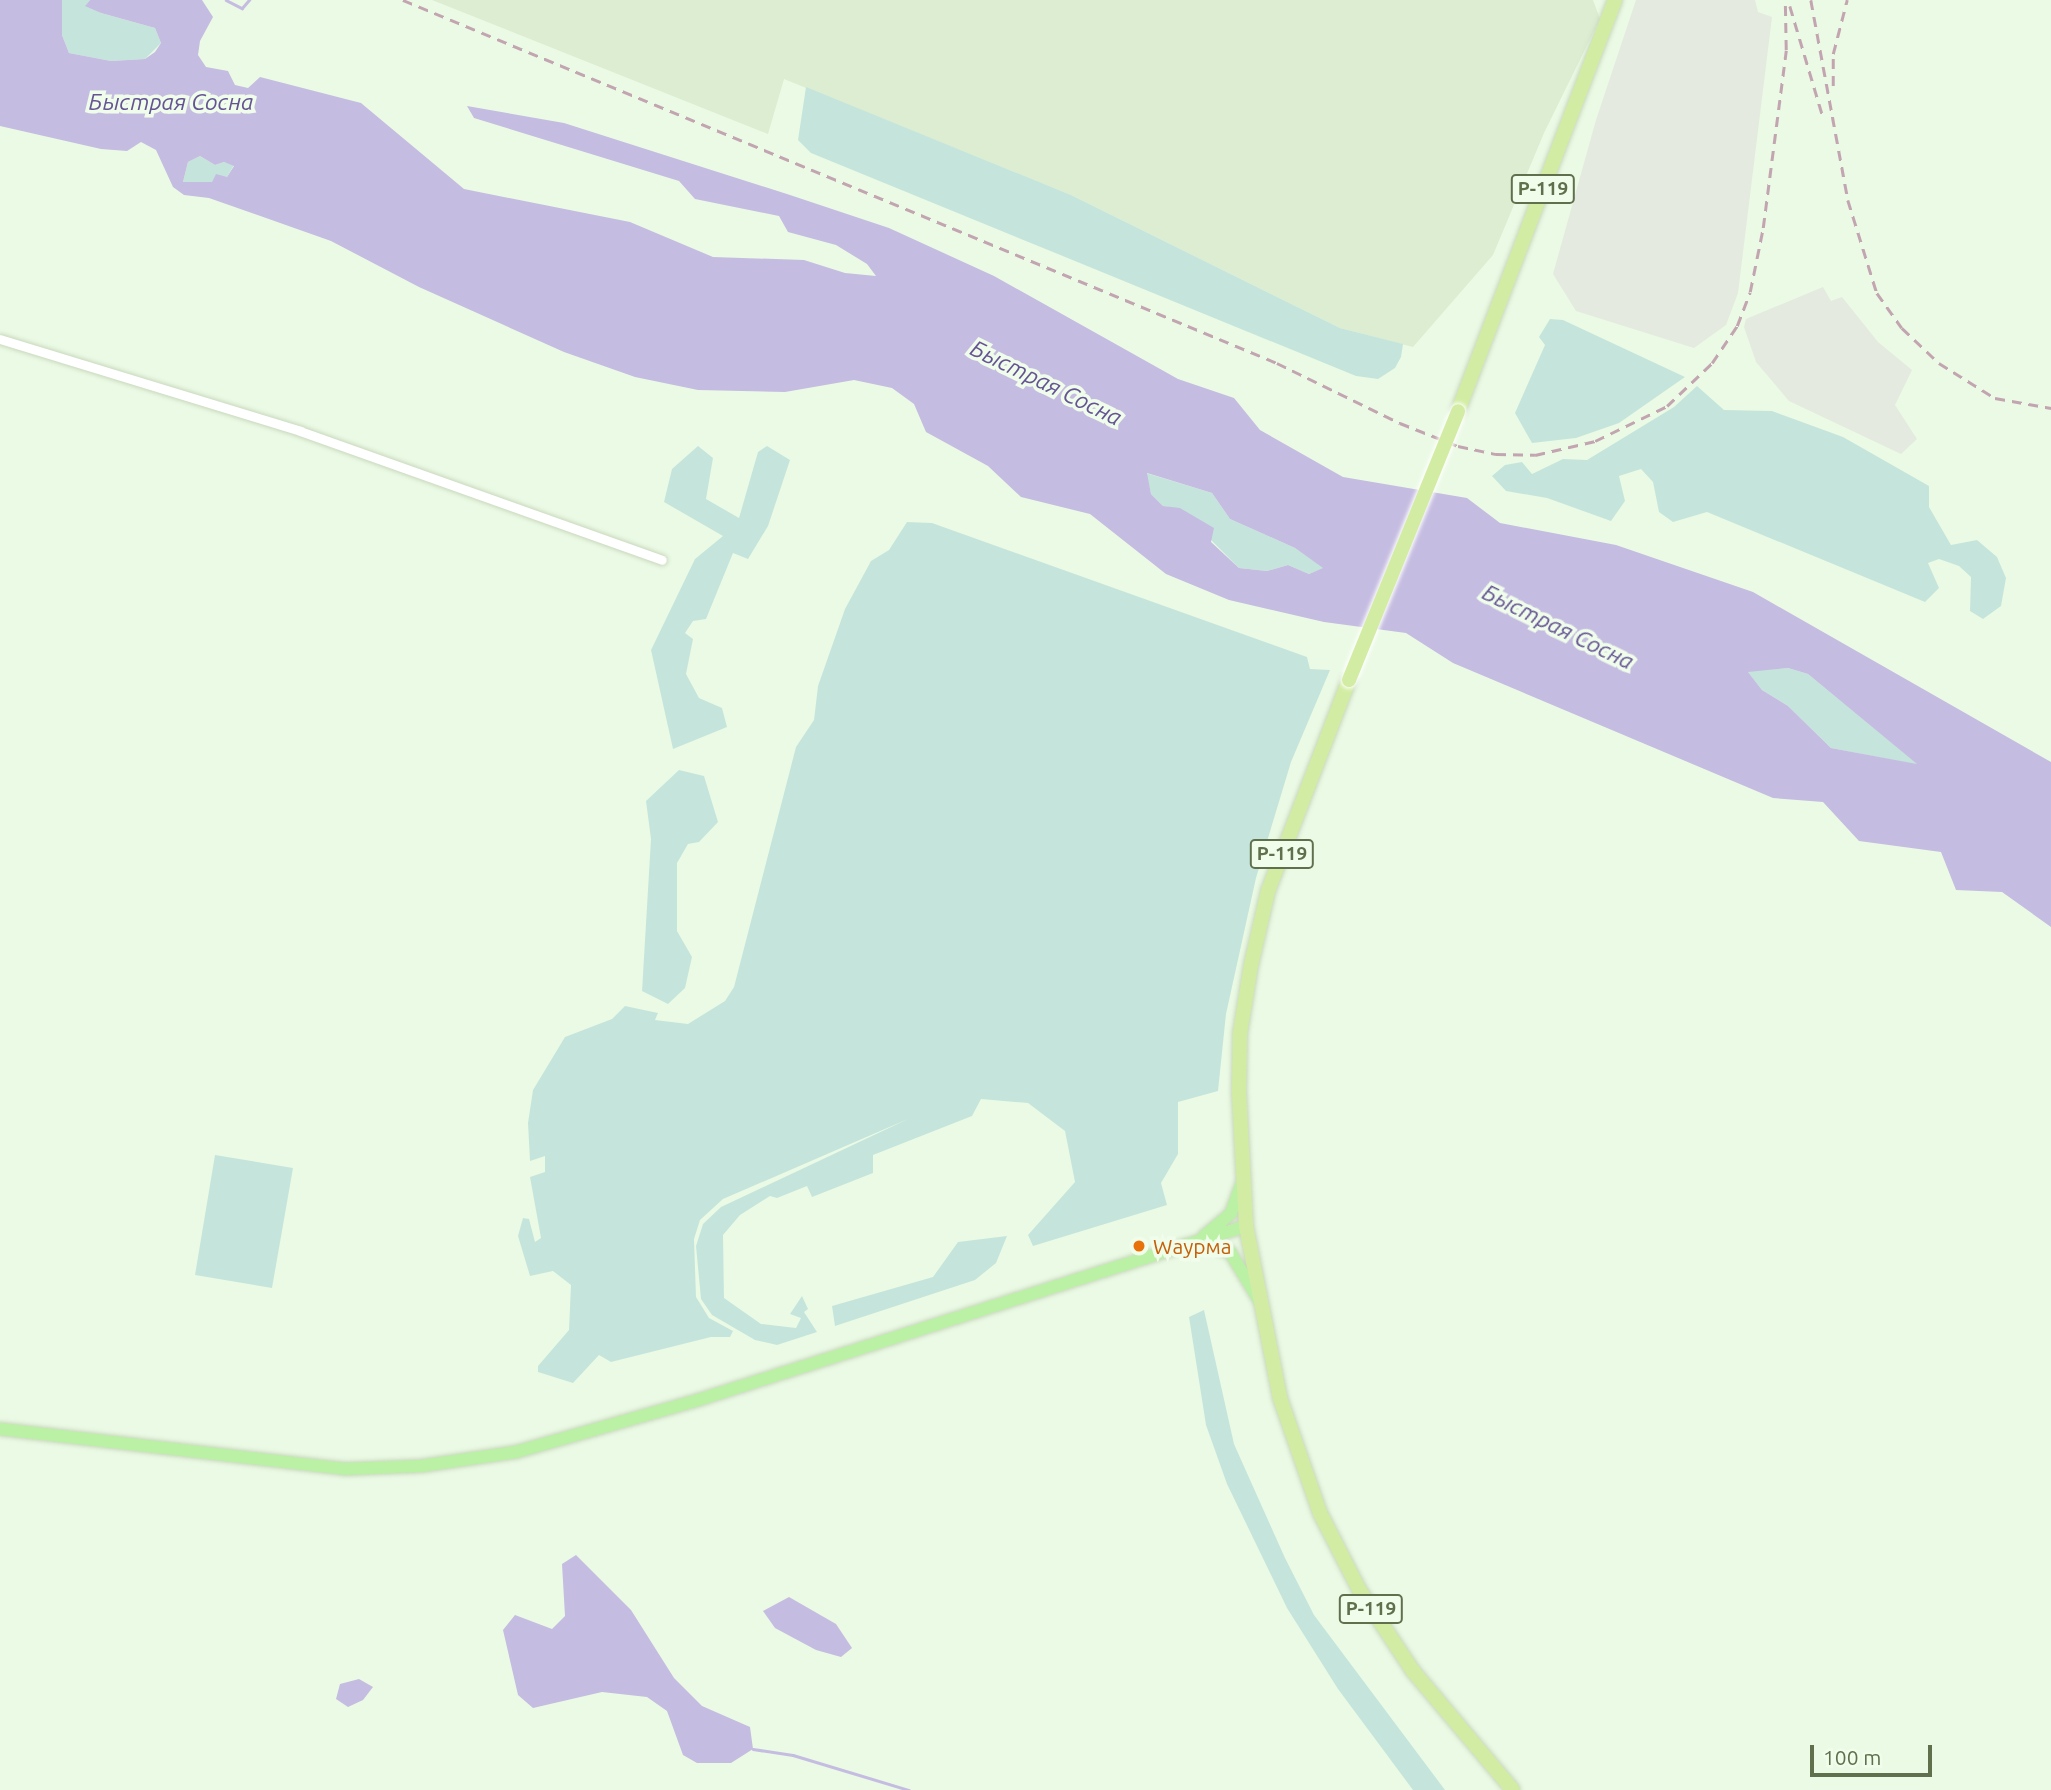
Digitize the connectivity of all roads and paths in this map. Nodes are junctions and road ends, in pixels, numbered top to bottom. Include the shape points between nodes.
1 (1615, 0) edge
2 (0, 339) edge
3 (662, 560) dead end
4 (1241, 1185) junction
5 (1246, 1226) junction
6 (1197, 1242) junction
7 (1260, 1303) junction
8 (0, 1429) edge
9 (1513, 1790) edge

1 - 4 highway, Р-119, bridge via 1268,891 1240,1034
2 - 3 street via 300,432
4 - 5 highway, Р-119
4 - 6 main road via 1231,1213
5 - 6 main road
5 - 7 highway, Р-119
6 - 7 main road via 1230,1252
6 - 8 main road via 516,1452 421,1466 345,1469
7 - 9 highway, Р-119 via 1296,1450 1340,1556 1413,1671

